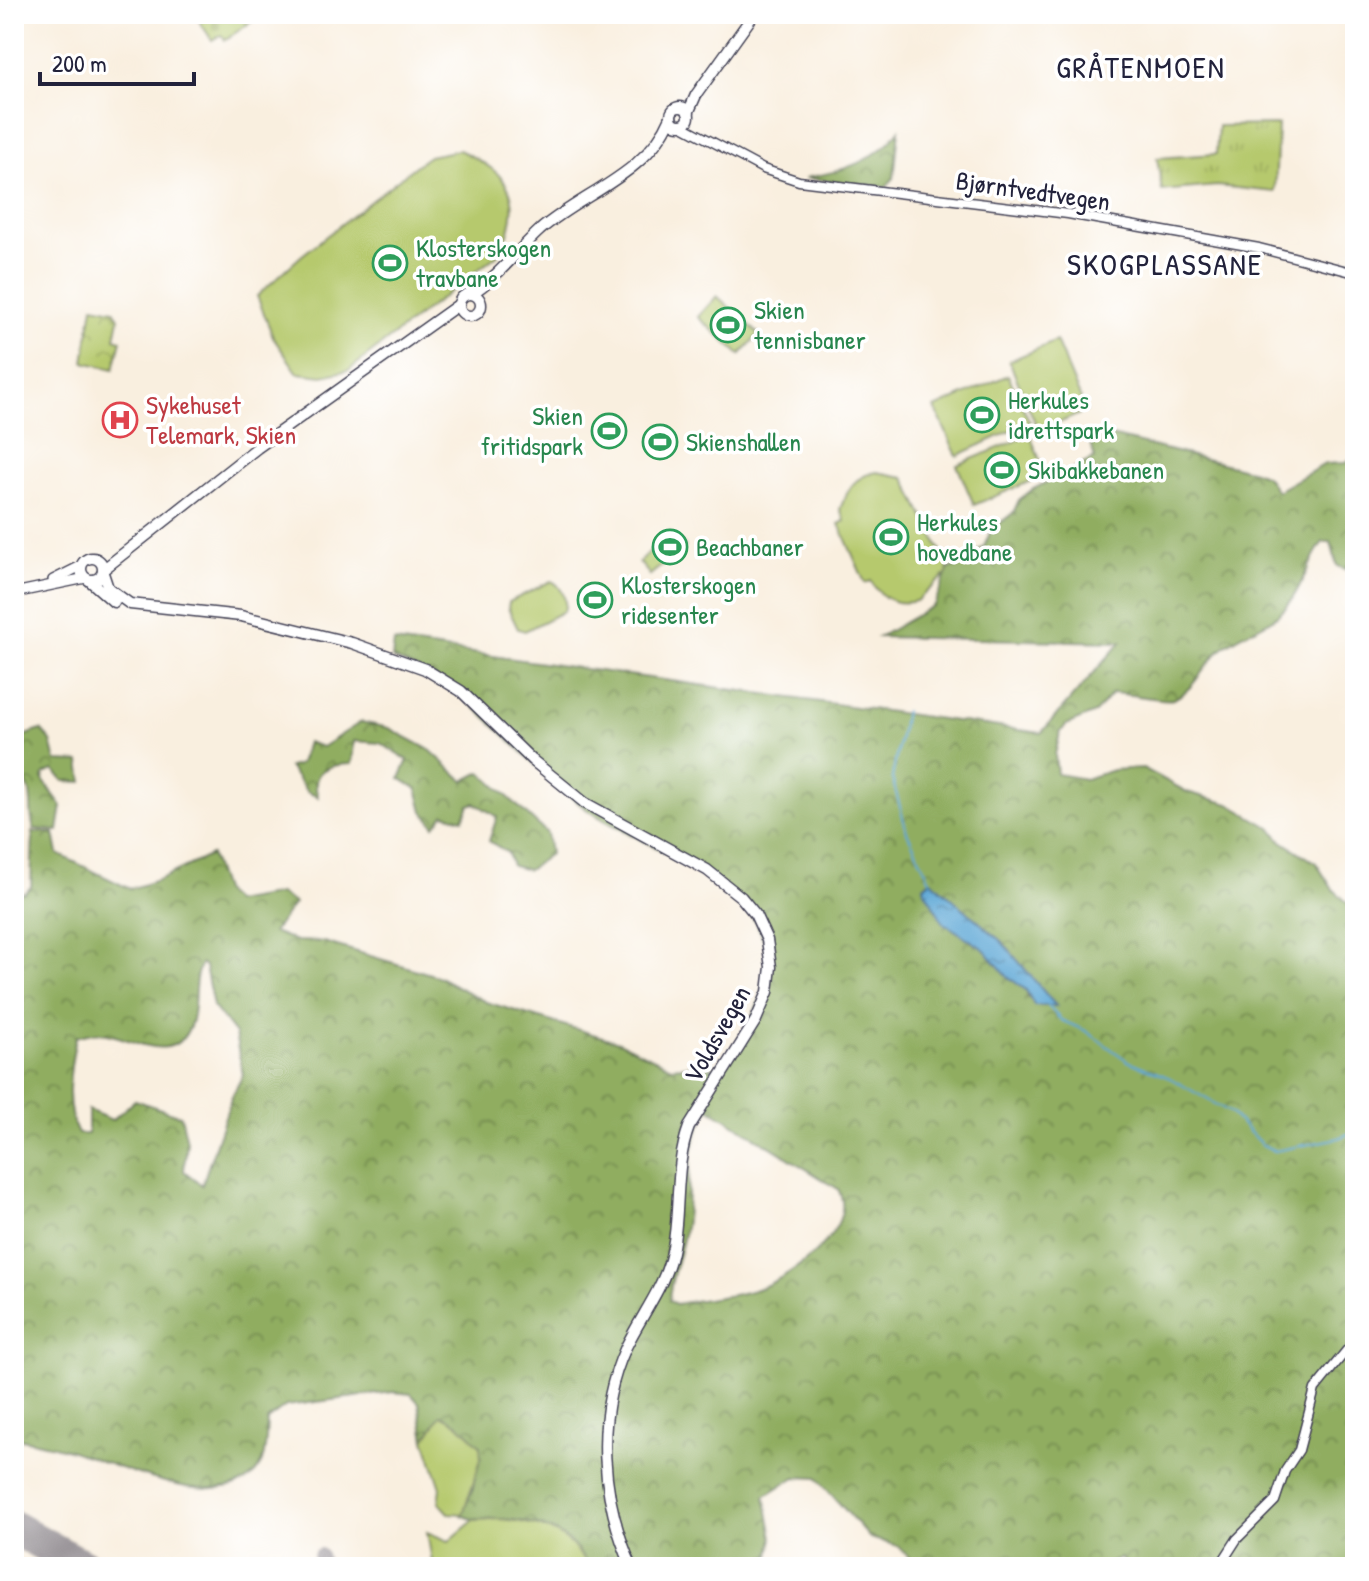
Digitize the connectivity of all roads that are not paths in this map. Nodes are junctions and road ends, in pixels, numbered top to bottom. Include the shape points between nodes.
1 (747, 14) edge
2 (754, 14) edge
3 (681, 117) junction
4 (496, 273) junction
5 (1355, 273) edge
6 (471, 294) junction
7 (481, 302) junction
8 (458, 305) junction
9 (466, 316) junction
10 (434, 324) junction
11 (150, 531) junction
12 (96, 558) junction
13 (81, 566) junction
14 (104, 571) junction
15 (88, 579) junction
16 (14, 591) edge
17 (198, 610) junction
18 (1355, 1340) edge
19 (632, 1567) edge
20 (1219, 1567) edge

1 - 3 highway
2 - 3 highway
3 - 4 highway via 622,184 535,237
3 - 5 main road, Bjørntvedtvegen via 750,163 799,181 1056,212 1259,248
4 - 6 highway
4 - 7 highway
6 - 7 highway
6 - 8 highway via 461,297
7 - 9 highway via 479,312
8 - 9 highway
8 - 10 highway
9 - 10 highway
10 - 11 highway via 347,381
11 - 12 highway
11 - 14 highway
12 - 13 highway
12 - 14 highway
13 - 15 highway
13 - 16 main road via 65,577
14 - 15 highway via 98,579
14 - 17 highway, Voldsvegen via 108,588 130,604
15 - 16 main road
15 - 17 highway, Voldsvegen via 127,608
17 - 19 highway, Voldsvegen via 352,643 436,674 585,803 723,881 748,904 764,931 771,967 766,999 689,1127 669,1261 627,1345 610,1397 608,1485
18 - 20 main road via 1311,1395 1299,1450 1275,1501 1232,1544

